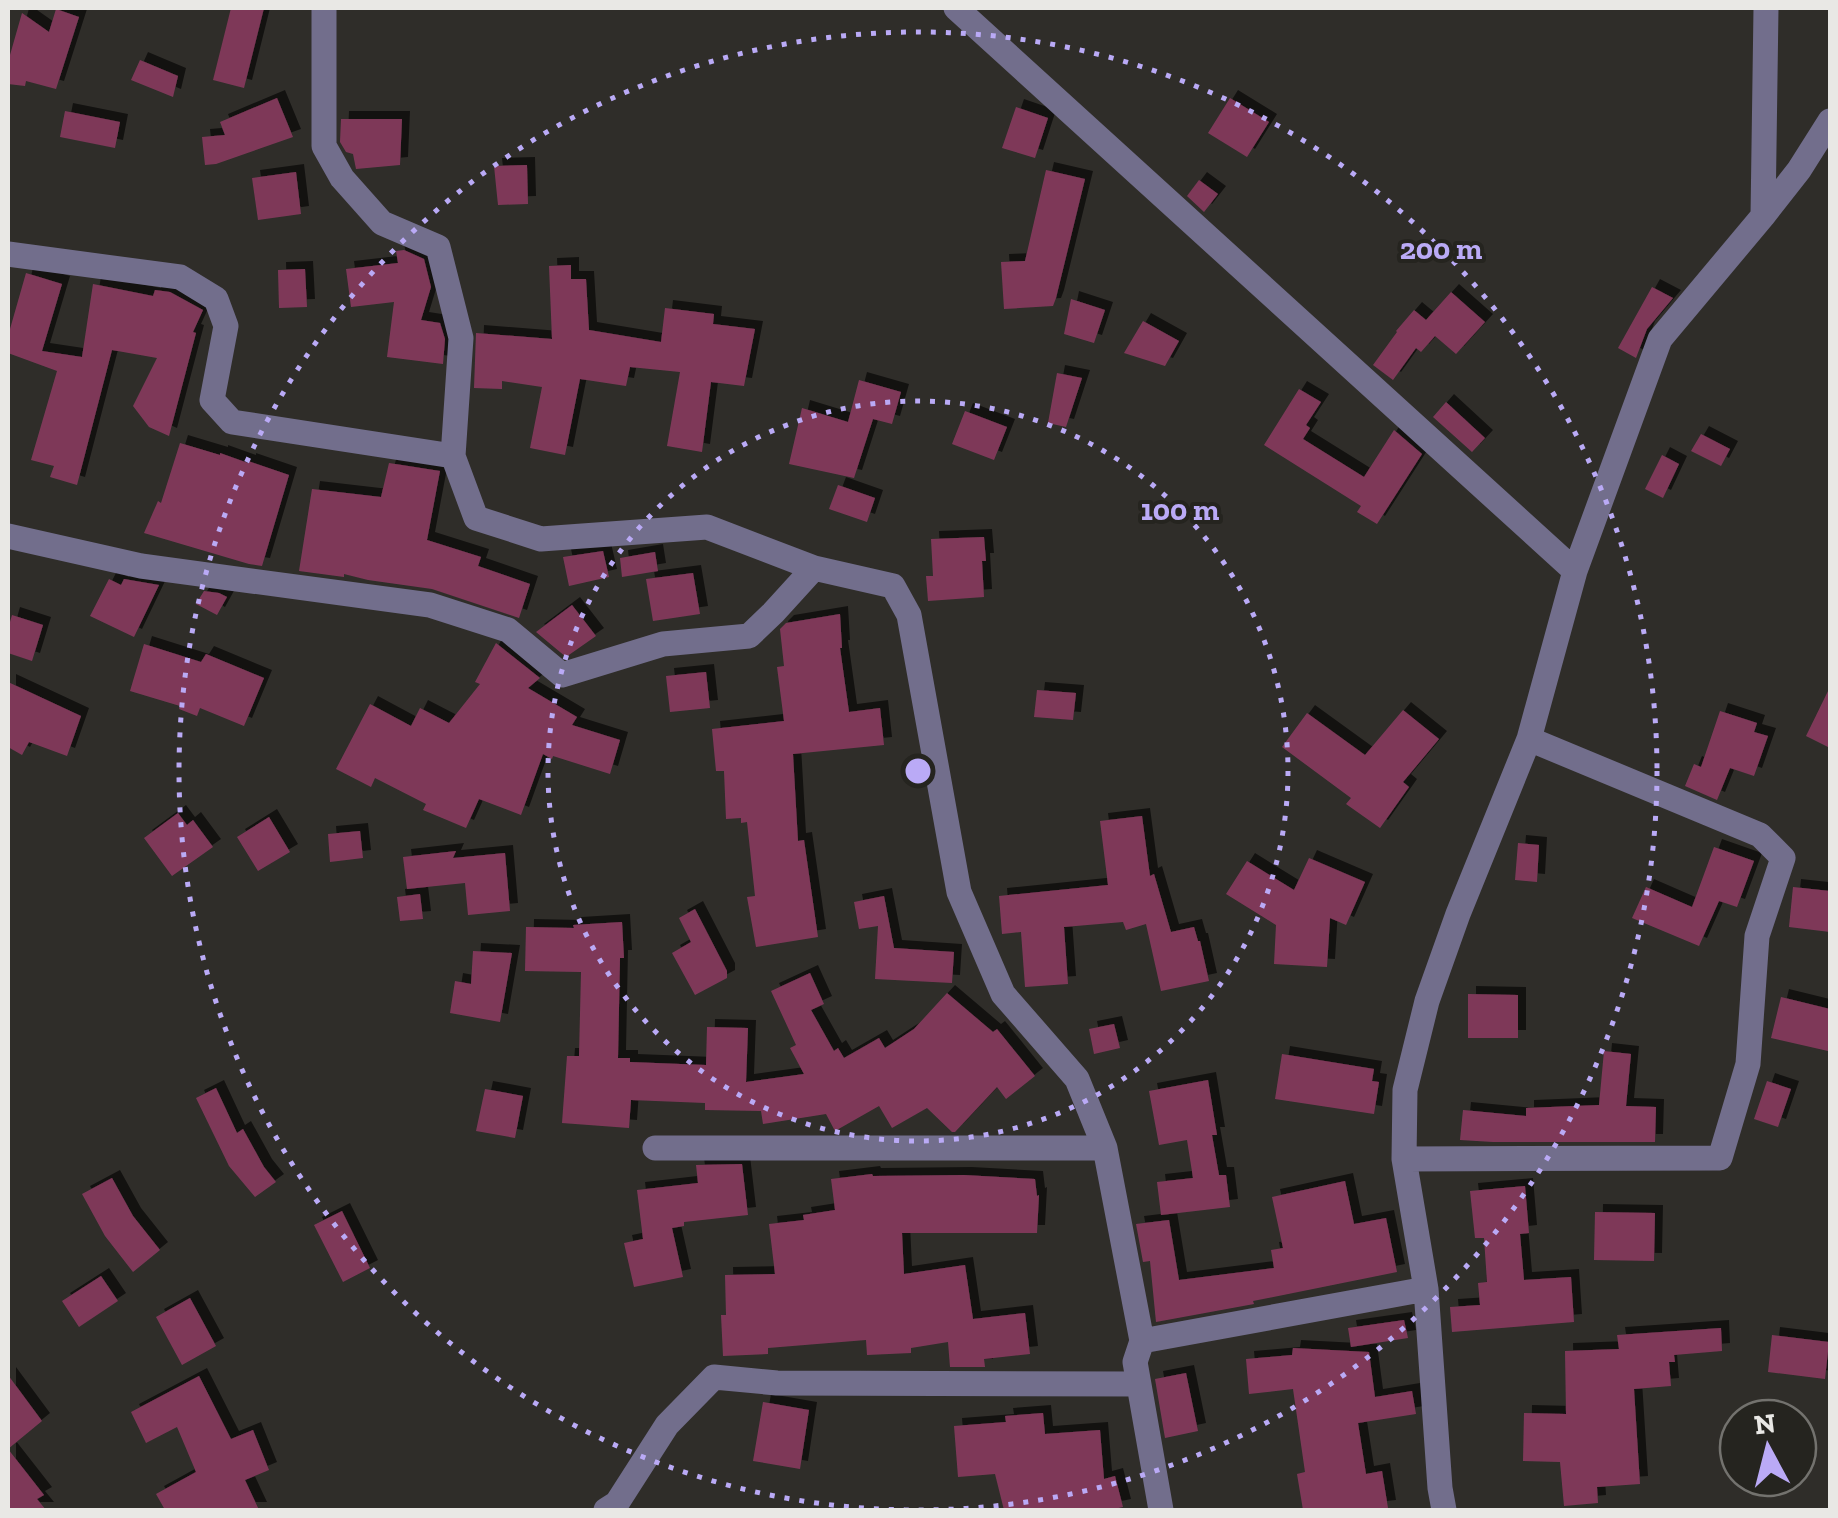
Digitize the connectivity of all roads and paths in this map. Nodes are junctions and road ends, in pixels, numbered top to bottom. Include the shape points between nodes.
1 (324, 8) edge
2 (956, 8) edge
3 (1766, 8) edge
4 (1830, 122) edge
5 (1763, 216) junction
6 (8, 254) edge
7 (452, 456) junction
8 (8, 536) edge
9 (814, 568) junction
10 (1575, 571) junction
11 (1528, 739) junction
12 (655, 1148) dead end
13 (1105, 1148) junction
14 (1404, 1159) junction
15 (1426, 1289) junction
16 (1142, 1340) junction
17 (1138, 1384) junction
18 (606, 1510) edge
19 (1161, 1510) edge
20 (1444, 1510) edge

1 - 7 street via 324,146 382,223 438,247 461,338
2 - 10 street
3 - 5 street
4 - 5 street
5 - 10 street via 1660,340
6 - 7 street via 180,277 216,299 226,326 212,400 232,422
7 - 9 street via 476,518 508,528 541,538 707,527
8 - 9 street via 141,566 430,605 508,630 562,675 663,644 748,636
9 - 13 street via 893,586 910,615 960,892 1003,994 1077,1079
10 - 11 street
11 - 14 street via 1427,1001 1406,1090
11 - 14 street via 1760,835 1783,858 1757,936 1743,1083 1720,1158
12 - 13 street
13 - 16 street
14 - 15 street
15 - 16 street
15 - 20 street
16 - 17 street
17 - 18 street via 714,1377 667,1425
17 - 19 street

